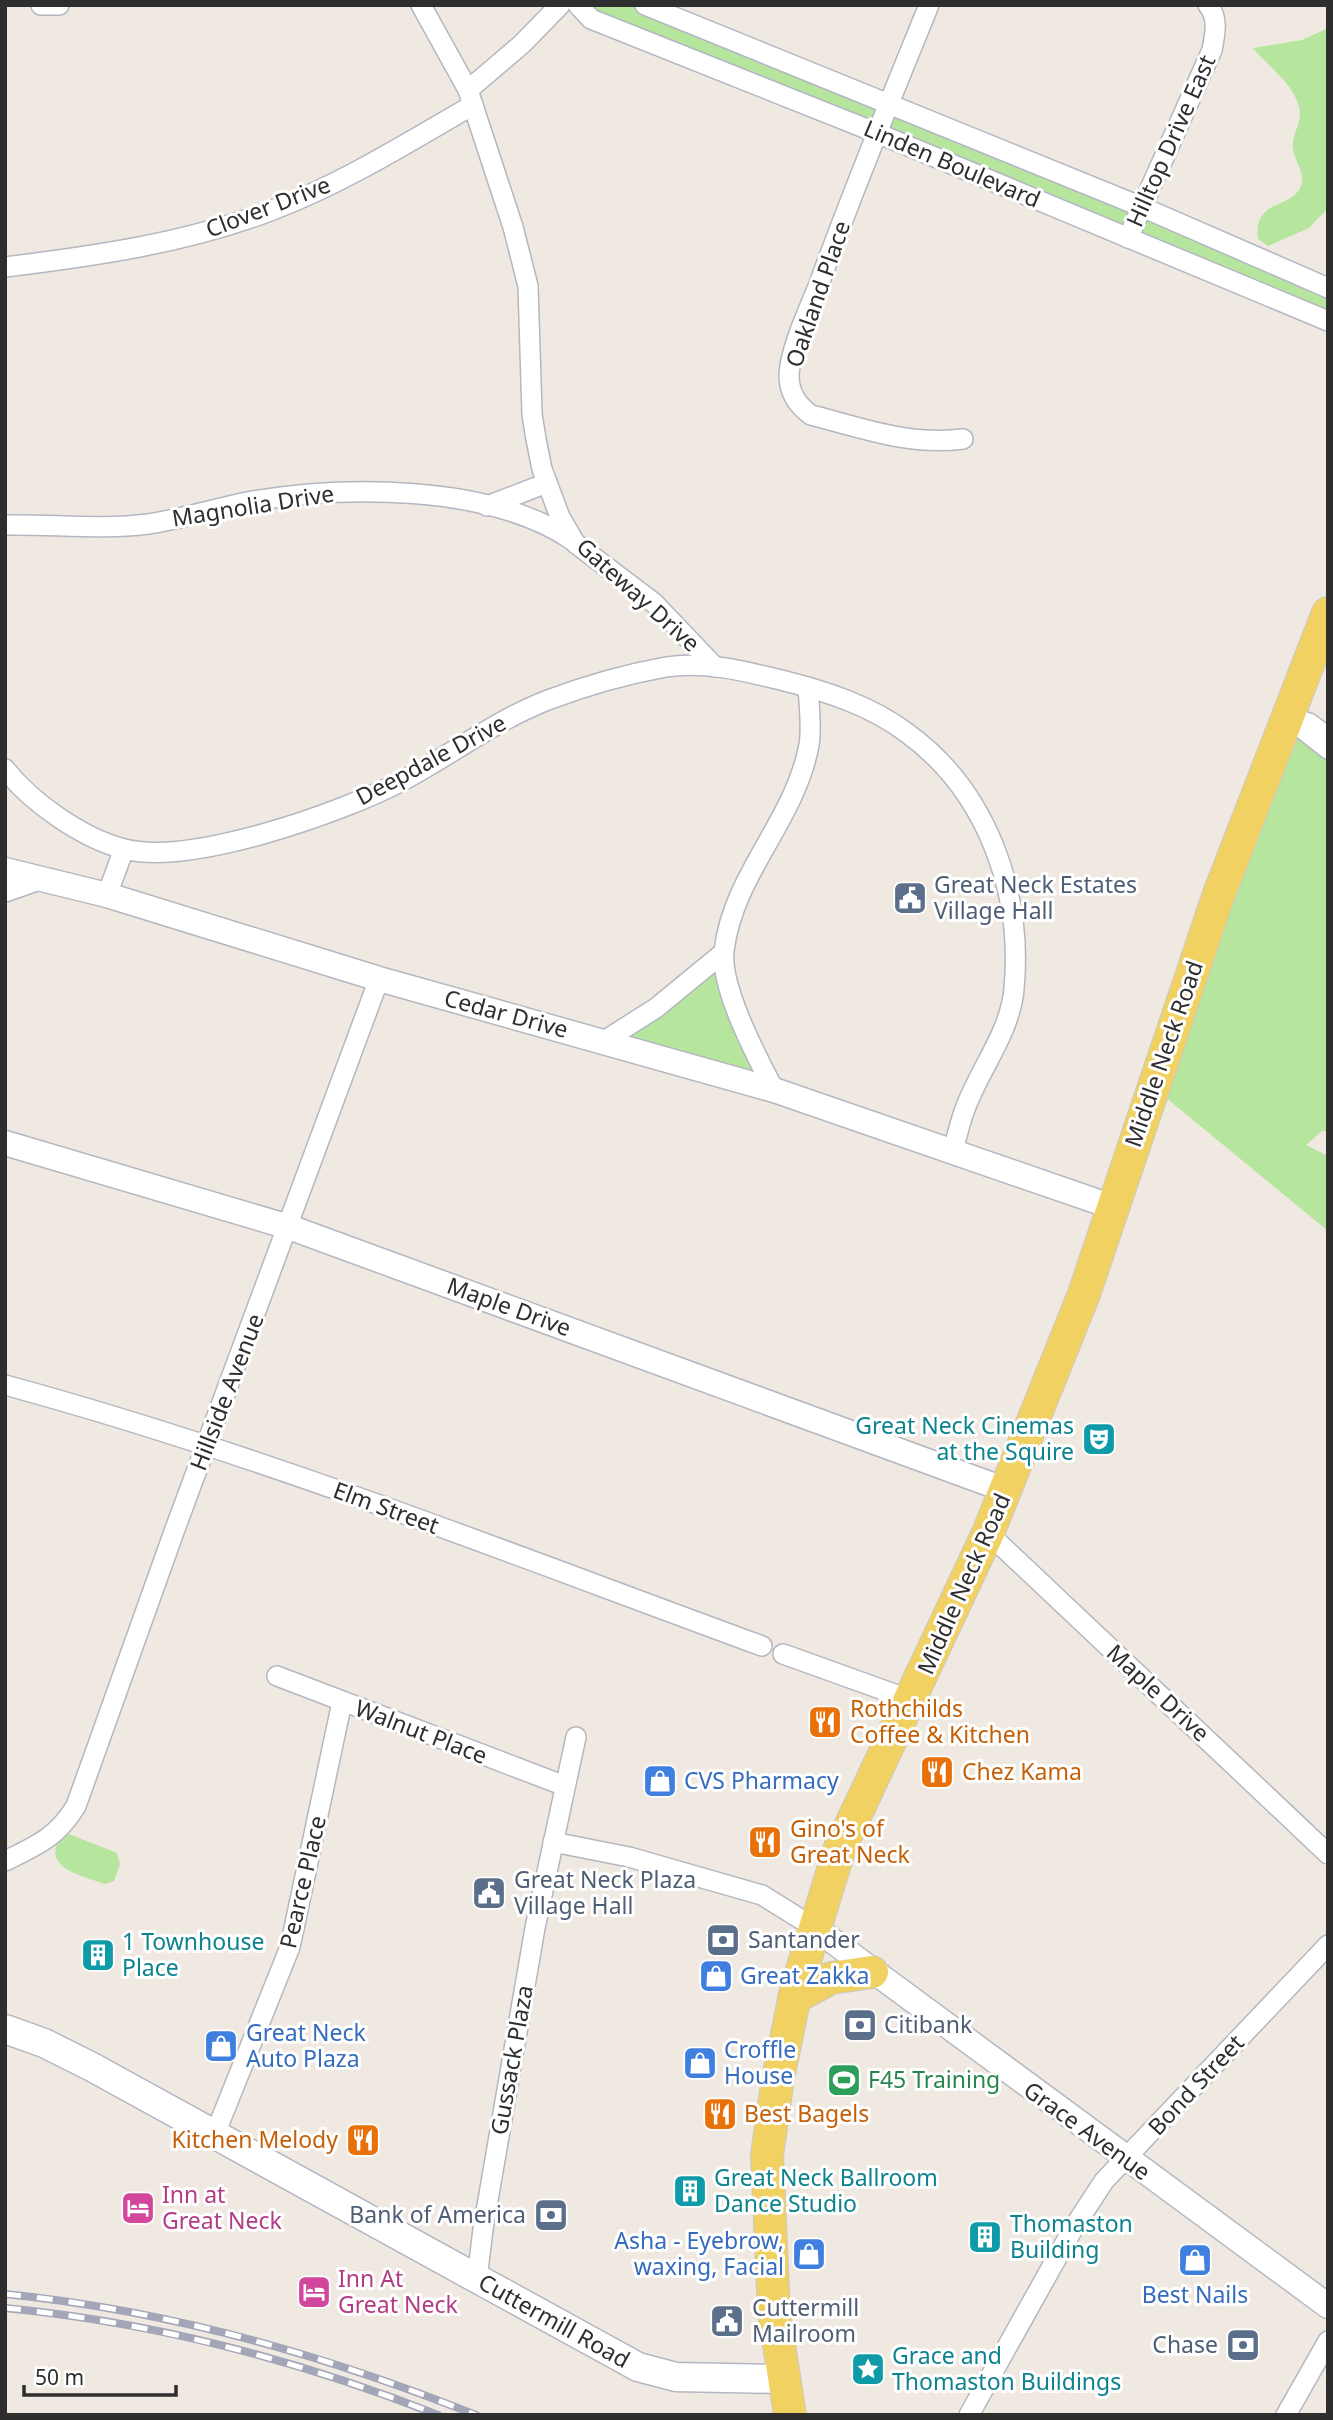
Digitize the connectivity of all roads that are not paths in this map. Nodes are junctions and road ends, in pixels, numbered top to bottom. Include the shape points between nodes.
1 (41, 5) edge
2 (59, 5) edge
3 (421, 5) edge
4 (560, 5) edge
5 (578, 5) edge
6 (645, 5) edge
7 (929, 5) edge
8 (1208, 5) edge
9 (685, 21) junction
10 (673, 52) junction
11 (470, 98) junction
12 (889, 102) junction
13 (877, 133) junction
14 (1142, 207) junction
15 (1128, 238) junction
16 (5, 267) edge
17 (1328, 288) edge
18 (1328, 321) edge
19 (963, 439) dead end
20 (547, 483) junction
21 (486, 506) junction
22 (5, 525) edge
23 (575, 543) junction
24 (1328, 613) edge
25 (715, 667) junction
26 (808, 687) junction
27 (1286, 716) junction
28 (1328, 737) edge
29 (1328, 749) edge
30 (5, 769) edge
31 (124, 849) junction
32 (5, 870) edge
33 (42, 879) junction
34 (5, 892) edge
35 (107, 895) junction
36 (723, 953) junction
37 (379, 979) junction
38 (604, 1041) junction
39 (774, 1090) junction
40 (5, 1143) edge
41 (953, 1150) junction
42 (1004, 1168) junction
43 (1112, 1209) junction
44 (289, 1227) junction
45 (5, 1385) edge
46 (208, 1445) junction
47 (1006, 1490) junction
48 (988, 1533) junction
49 (762, 1646) dead end
50 (783, 1654) dead end
51 (276, 1676) dead end
52 (911, 1700) junction
53 (342, 1702) junction
54 (576, 1737) dead end
55 (565, 1786) junction
56 (554, 1842) junction
57 (1328, 1853) edge
58 (5, 1861) edge
59 (815, 1927) junction
60 (1328, 1945) edge
61 (872, 1972) junction
62 (794, 1998) junction
63 (5, 2029) edge
64 (215, 2134) junction
65 (1127, 2160) junction
66 (477, 2278) junction
67 (1328, 2306) edge
68 (1328, 2341) edge
69 (784, 2379) junction
70 (790, 2415) edge
71 (970, 2415) edge
72 (1286, 2415) edge

1 - 2 street
3 - 11 street, Gateway Drive
4 - 11 street, Clover Drive
5 - 10 street, Linden Boulevard via 591,19
6 - 9 street, Linden Boulevard
7 - 12 street, Oakland Place
8 - 14 street, Hilltop Drive East via 1216,28 1212,50
9 - 10 street
9 - 12 street, Linden Boulevard
10 - 13 street, Linden Boulevard
11 - 16 street, Clover Drive via 352,174 273,210 228,226 92,256
11 - 20 street, Gateway Drive via 528,286 532,414
12 - 13 street, Oakland Place
12 - 14 street, Linden Boulevard
13 - 15 street, Linden Boulevard
13 - 19 street, Oakland Place via 801,333 789,373 790,391 811,415 904,439 936,443
14 - 15 street, Hilltop Drive East
14 - 17 street, Linden Boulevard
15 - 18 street, Linden Boulevard
20 - 21 street
20 - 23 street, Gateway Drive
21 - 22 street, Magnolia Drive via 385,491 334,491 248,502 148,524
21 - 23 street, Magnolia Drive via 541,523
23 - 25 street, Gateway Drive via 653,603
24 - 27 main road, Middle Neck Road
25 - 26 street, Gateway Drive
25 - 31 street, Deepdale Drive via 669,667 548,700 400,782 271,832 191,850
26 - 36 street via 809,743 804,765 784,815 739,892
26 - 41 street, Gateway Drive via 857,705 907,733 963,788 998,853 1013,920 1013,999 965,1109
27 - 28 street via 1309,723
27 - 29 street
27 - 43 main road, Middle Neck Road via 1219,894
30 - 31 street, Deepdale Drive via 26,791 81,831
31 - 35 street
32 - 33 street, Cedar Drive
33 - 34 street
33 - 35 street, Cedar Drive
35 - 37 street, Cedar Drive
36 - 38 street via 656,1009
36 - 39 street via 749,1043
37 - 38 street, Cedar Drive
37 - 44 street, Hillside Avenue
38 - 39 street, Cedar Drive
39 - 41 street, Cedar Drive
40 - 44 street, Maple Drive
41 - 42 street, Cedar Drive
42 - 43 street via 1061,1199
42 - 43 street, Cedar Drive via 1053,1173
43 - 47 main road, Middle Neck Road via 1084,1294
44 - 46 street, Hillside Avenue
44 - 47 street, Maple Drive
45 - 46 street, Elm Street
46 - 49 street, Elm Street
46 - 58 street, Hillside Avenue via 76,1805 64,1826 47,1840
47 - 48 main road, Middle Neck Road
48 - 52 main road, Middle Neck Road
48 - 57 street, Maple Drive
50 - 52 street
51 - 53 street, Walnut Place
52 - 59 main road, Middle Neck Road via 840,1848
53 - 55 street, Walnut Place
53 - 64 street, Pearce Place via 290,1947
54 - 55 street, Gussack Plaza
55 - 56 street, Gussack Plaza
56 - 59 street via 629,1857 762,1895
56 - 66 street, Gussack Plaza via 511,2065
59 - 61 street, Grace Avenue
59 - 62 main road, Middle Neck Road
60 - 65 street, Bond Street
61 - 62 main road via 831,1978
61 - 65 street, Grace Avenue
62 - 69 main road, Middle Neck Road via 767,2155 772,2290
63 - 64 main road, Cuttermill Road via 44,2043
64 - 66 main road, Cuttermill Road
65 - 67 street, Grace Avenue
65 - 71 street, Bond Street via 1104,2181 1074,2227
66 - 69 main road, Cuttermill Road via 638,2367 676,2377
68 - 72 street
69 - 70 main road, Middle Neck Road

